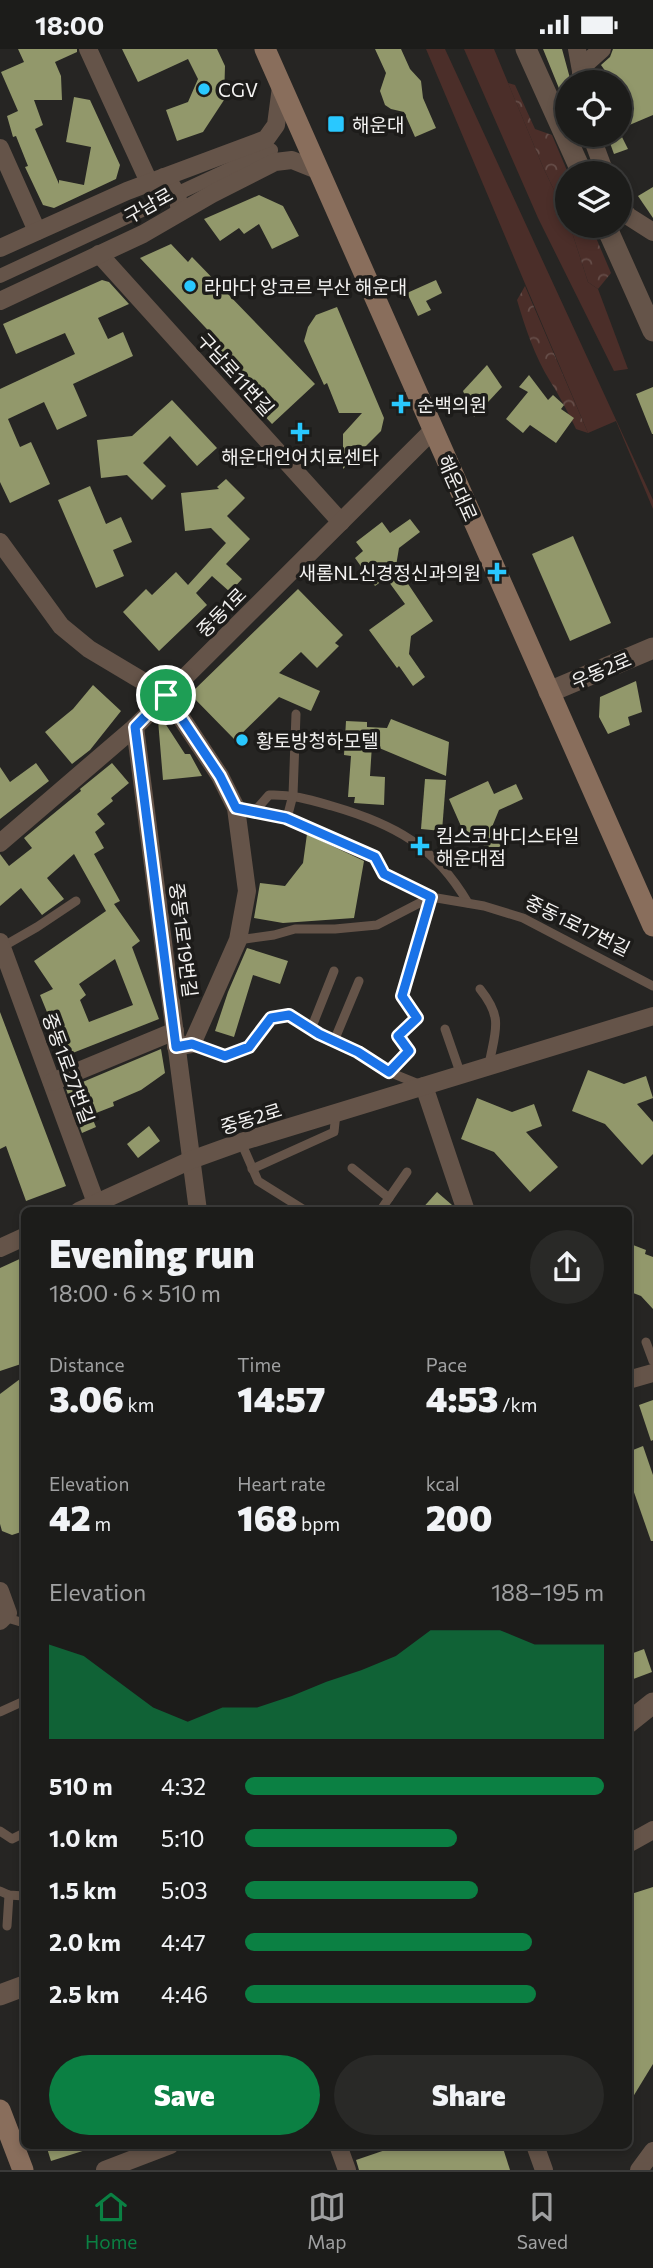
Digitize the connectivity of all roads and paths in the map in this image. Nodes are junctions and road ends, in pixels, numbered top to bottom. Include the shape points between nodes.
1 (88, 49) edge
2 (265, 49) edge
3 (526, 49) edge
4 (577, 49) edge
5 (602, 49) edge
6 (581, 70) edge
7 (583, 70) edge
8 (281, 87) junction
9 (0, 148) edge
10 (271, 150) dead end
11 (577, 161) edge
12 (317, 170) junction
13 (156, 180) junction
14 (178, 203) junction
15 (632, 219) edge
16 (37, 231) junction
17 (653, 232) edge
18 (611, 238) edge
19 (0, 249) edge
20 (99, 254) junction
21 (0, 277) edge
22 (0, 301) edge
23 (653, 331) edge
24 (432, 431) junction
25 (341, 522) junction
26 (0, 543) edge
27 (653, 648) edge
28 (549, 692) junction
29 (166, 695) junction
30 (296, 714) dead end
31 (135, 727) junction
32 (293, 795) junction
33 (236, 808) junction
34 (256, 811) junction
35 (286, 818) junction
36 (0, 843) edge
37 (431, 897) junction
38 (76, 901) dead end
39 (468, 904) junction
40 (653, 926) edge
41 (239, 940) junction
42 (1, 945) edge
43 (334, 971) dead end
44 (359, 981) dead end
45 (653, 986) edge
46 (480, 989) dead end
47 (653, 1016) edge
48 (312, 1029) junction
49 (446, 1029) dead end
50 (181, 1041) junction
51 (334, 1041) junction
52 (489, 1066) junction
53 (389, 1072) junction
54 (461, 1075) junction
55 (52, 1082) junction
56 (424, 1086) junction
57 (336, 1113) junction
58 (241, 1142) junction
59 (191, 1160) junction
60 (352, 1168) dead end
61 (253, 1169) junction
62 (407, 1172) dead end
63 (389, 1198) junction
64 (96, 1207) edge
65 (197, 1207) edge
66 (300, 1207) edge
67 (383, 1207) edge
68 (465, 1207) edge
69 (21, 1238) edge
70 (0, 1248) edge
71 (646, 1342) dead end
72 (653, 1361) edge
73 (653, 1373) edge
74 (632, 1379) edge
75 (0, 1591) edge
76 (2, 1619) edge
77 (21, 1622) edge
78 (21, 1702) edge
79 (653, 1703) edge
80 (0, 1712) edge
81 (632, 1720) edge
82 (653, 1830) edge
83 (0, 1831) edge
84 (21, 1834) edge
85 (632, 1842) edge
86 (5, 1893) edge
87 (7, 1926) dead end
88 (21, 1987) edge
89 (0, 1995) edge
90 (0, 2110) edge
91 (160, 2149) edge
92 (339, 2149) edge
93 (536, 2149) edge
94 (653, 2151) edge
95 (23, 2170) edge
96 (105, 2170) edge
97 (347, 2170) edge
98 (544, 2170) edge
99 (639, 2170) edge

1 - 13 street
2 - 8 main road, 해운대로
3 - 11 street
4 - 6 street
5 - 7 street
8 - 12 main road, 해운대로
8 - 13 street, 구남로 via 276,125 266,139
9 - 16 street
10 - 14 street
12 - 14 street, 구남로 via 292,160 275,162
12 - 24 main road, 해운대로
13 - 14 street via 171,184
13 - 16 street, 구남로
14 - 20 street, 구남로 via 143,234
14 - 21 street
15 - 17 street
16 - 19 street, 구남로
18 - 23 street
20 - 22 street, 구남로
20 - 25 street, 구남로11번길
24 - 25 street, 중동1로
24 - 28 main road, 해운대로
25 - 29 street, 중동1로
26 - 29 street via 61,626 89,649
27 - 28 street, 우동2로
28 - 40 main road, 해운대로
29 - 31 street, 중동1로
29 - 33 street
30 - 32 lane
31 - 36 street, 중동1로
31 - 50 street, 중동1로19번길
32 - 34 lane via 269,795
32 - 35 lane
32 - 39 lane via 395,829 440,863
33 - 34 lane, 중동1로17번길
33 - 41 street via 247,891
34 - 35 lane, 중동1로17번길
35 - 37 lane, 중동1로17번길 via 375,857 384,874
37 - 39 lane, 중동1로17번길
37 - 41 lane via 377,925 295,929
37 - 53 lane via 402,996 417,1018 398,1036 409,1051
38 - 42 lane, 중동1로27번길
39 - 45 lane, 중동1로17번길 via 523,918
41 - 50 street
42 - 55 street, 중동1로27번길
43 - 48 lane
44 - 51 lane
46 - 52 lane via 492,1004 498,1024
47 - 52 street, 중동2로
48 - 50 lane via 289,1015 271,1018 249,1047 225,1056
48 - 51 lane
49 - 54 lane
50 - 55 street
50 - 59 street, 중동1로19번길
51 - 53 lane
52 - 54 street, 중동2로
53 - 56 lane
54 - 56 street, 중동2로
55 - 64 street, 중동1로27번길
56 - 57 street, 중동2로
56 - 68 street
57 - 58 street, 중동2로
57 - 61 lane via 334,1132
58 - 59 street, 중동2로
58 - 61 lane
59 - 64 street, 중동2로
59 - 65 street, 중동1로19번길
60 - 63 lane
61 - 66 lane via 258,1181
62 - 63 lane
63 - 67 lane
69 - 70 street
71 - 72 lane
73 - 74 street
75 - 76 street via 8,1613
76 - 77 lane
78 - 80 lane
79 - 81 street
82 - 85 street
83 - 84 lane via 12,1839
86 - 87 lane
88 - 89 street
90 - 95 main road
91 - 96 street
92 - 97 street
93 - 98 street
94 - 99 street

